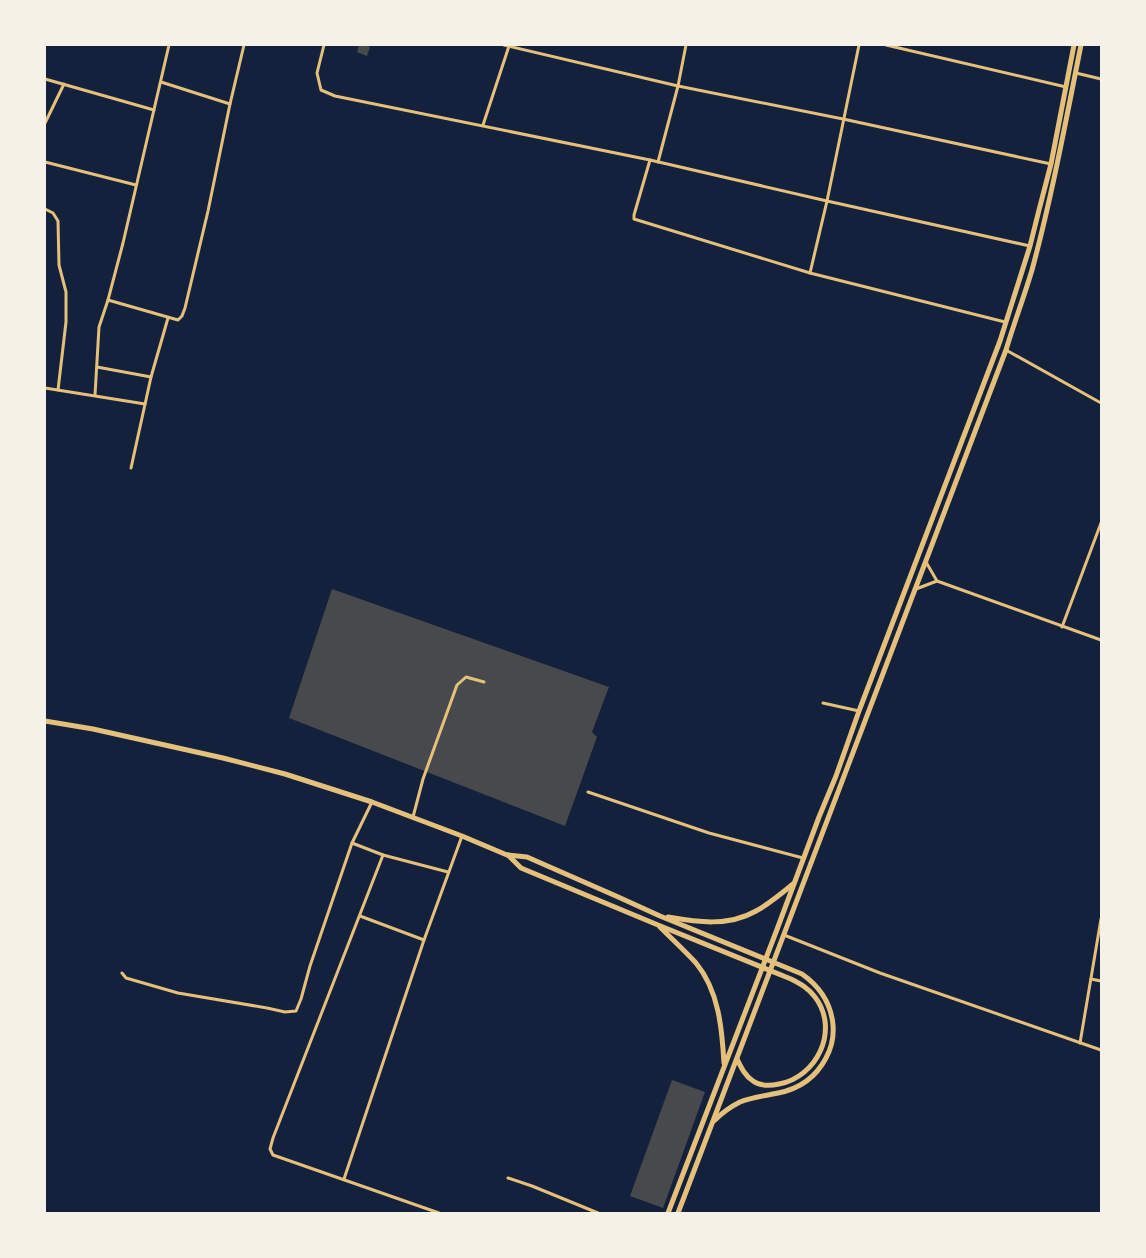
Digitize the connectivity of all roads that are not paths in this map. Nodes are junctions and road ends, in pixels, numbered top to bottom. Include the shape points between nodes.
1 (169, 45) edge
2 (244, 45) edge
3 (324, 45) edge
4 (504, 45) edge
5 (686, 45) edge
6 (859, 45) edge
7 (886, 45) edge
8 (1074, 45) edge
9 (1081, 45) edge
10 (509, 46) edge
11 (1075, 73) junction
12 (1101, 79) edge
13 (45, 80) edge
14 (161, 82) junction
15 (64, 84) junction
16 (678, 86) junction
17 (1066, 87) junction
18 (230, 104) junction
19 (154, 110) junction
20 (843, 119) junction
21 (45, 122) edge
22 (483, 126) junction
23 (650, 160) junction
24 (45, 162) edge
25 (658, 162) junction
26 (1051, 164) junction
27 (137, 185) junction
28 (827, 201) junction
29 (45, 209) edge
30 (1030, 246) junction
31 (810, 273) junction
32 (108, 300) junction
33 (168, 318) junction
34 (1006, 322) junction
35 (1006, 350) junction
36 (97, 367) junction
37 (151, 377) junction
38 (45, 388) edge
39 (58, 390) junction
40 (95, 395) junction
41 (1101, 403) edge
42 (145, 404) junction
43 (131, 468) dead end
44 (1101, 524) edge
45 (926, 561) junction
46 (937, 581) junction
47 (915, 589) junction
48 (1062, 627) junction
49 (1101, 640) edge
50 (484, 682) dead end
51 (823, 702) dead end
52 (859, 711) junction
53 (45, 721) edge
54 (588, 792) dead end
55 (372, 802) junction
56 (413, 818) junction
57 (462, 836) junction
58 (352, 843) junction
59 (383, 855) junction
60 (508, 855) junction
61 (803, 858) junction
62 (448, 872) junction
63 (794, 884) junction
64 (360, 916) junction
65 (660, 916) junction
66 (1101, 919) edge
67 (658, 925) junction
68 (784, 935) junction
69 (424, 940) junction
70 (122, 973) dead end
71 (1091, 979) junction
72 (1101, 981) edge
73 (1080, 1044) junction
74 (1101, 1050) edge
75 (737, 1059) junction
76 (724, 1066) junction
77 (714, 1121) junction
78 (508, 1178) dead end
79 (344, 1179) junction
80 (439, 1213) edge
81 (598, 1213) edge
82 (668, 1213) edge
83 (678, 1213) edge

1 - 14 street
2 - 18 street
3 - 22 street via 317,73 321,90 334,96
4 - 10 street
5 - 16 street
6 - 20 street
7 - 17 street
8 - 17 highway
9 - 11 highway
10 - 16 street
10 - 22 street
11 - 12 street
11 - 35 highway via 1049,200
13 - 15 street
14 - 18 street
14 - 19 street
15 - 19 street
15 - 21 street
16 - 20 street
16 - 25 street
17 - 26 highway
18 - 33 street via 182,316 178,320
19 - 27 street
20 - 26 street
20 - 28 street
22 - 23 street
23 - 25 street
23 - 31 street via 634,219
24 - 27 street
25 - 28 street
26 - 30 highway
27 - 32 street
28 - 30 street
28 - 31 street
29 - 39 street via 58,221 59,265 66,292
30 - 34 highway
31 - 34 street
32 - 33 street
32 - 36 street via 99,327
33 - 37 street
34 - 52 highway
35 - 41 street
35 - 45 highway
36 - 37 street
36 - 40 street
37 - 42 street
38 - 39 street
39 - 40 street
40 - 42 street
42 - 43 street
44 - 48 street
45 - 46 street
45 - 47 highway
46 - 47 street
46 - 48 street
47 - 68 highway
48 - 49 street
50 - 56 street via 466,677 456,684 422,779
51 - 52 street
52 - 61 highway
53 - 55 highway via 223,758
54 - 61 street via 709,833
55 - 56 highway
55 - 58 street
56 - 57 highway
57 - 60 highway
57 - 62 street
58 - 59 street
58 - 70 street via 296,1011 285,1012 178,993 126,978
59 - 62 street
59 - 64 street
60 - 65 highway via 527,857
60 - 67 highway via 521,868
61 - 63 highway
62 - 69 street
63 - 65 highway via 754,913 738,919 696,922
63 - 76 highway
64 - 69 street
64 - 79 street via 270,1149 273,1154
65 - 77 highway via 794,970 817,987 829,1007 834,1033 832,1044 817,1072 800,1086 742,1102
66 - 71 street
67 - 75 highway via 791,979 816,998 825,1025 823,1043 808,1070 795,1079 772,1086 752,1080
67 - 76 highway via 697,964 709,984 717,1006
68 - 73 street
68 - 75 highway
69 - 79 street
71 - 72 street
71 - 73 street
73 - 74 street
75 - 77 highway
76 - 82 highway
77 - 83 highway
78 - 81 street
79 - 80 street

